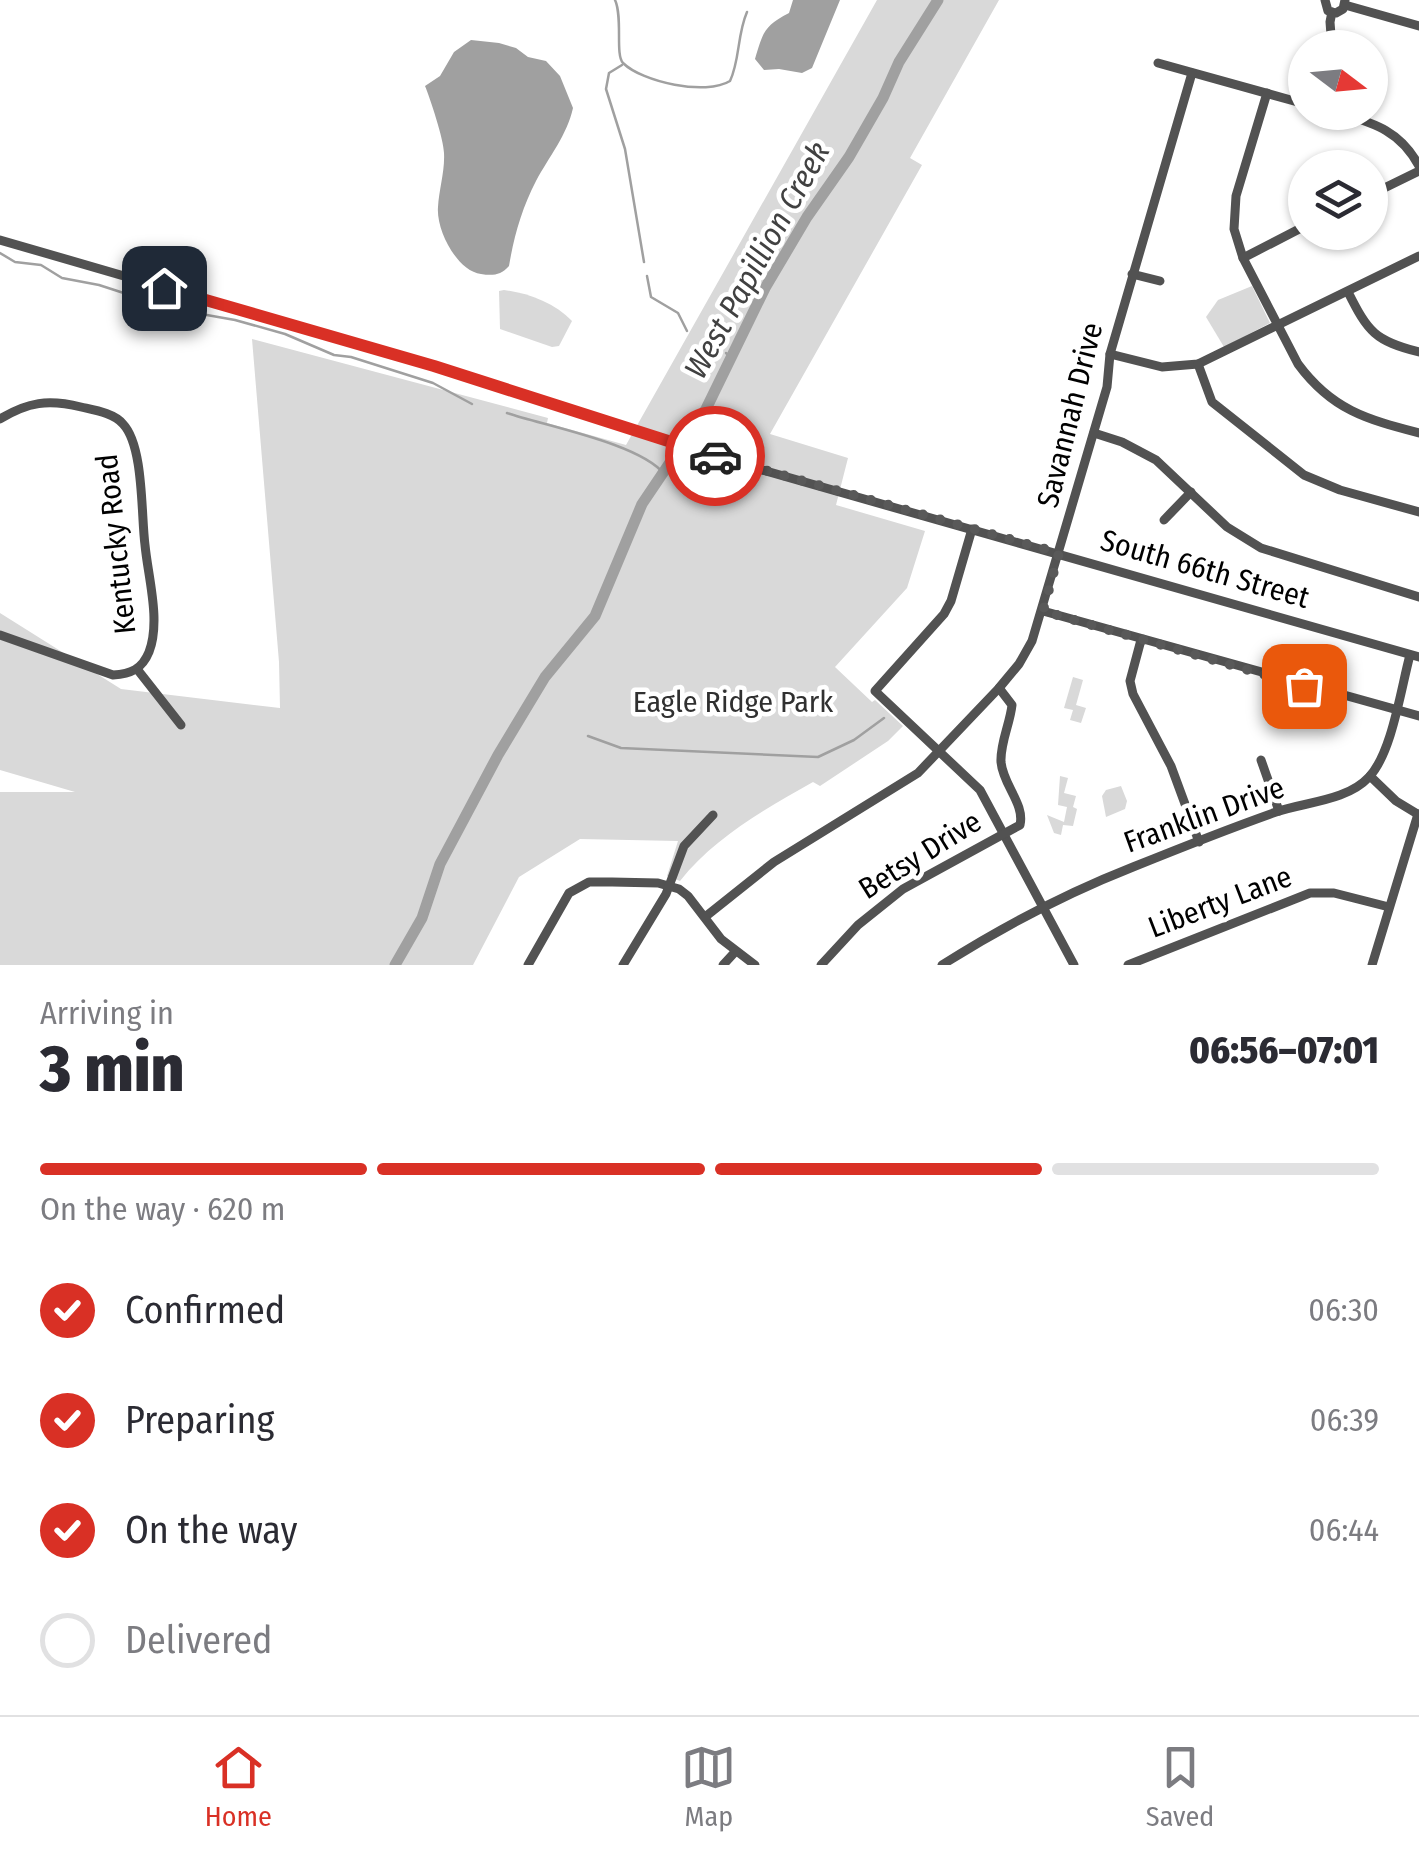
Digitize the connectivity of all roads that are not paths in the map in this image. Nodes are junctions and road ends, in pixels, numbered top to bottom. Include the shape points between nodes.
1 (1324, 0) edge
2 (1345, 2) edge
3 (1332, 12) junction
4 (1419, 26) edge
5 (1331, 30) edge
6 (1158, 63) dead end
7 (1192, 72) junction
8 (1266, 93) junction
9 (1288, 99) edge
10 (1388, 130) edge
11 (1419, 168) edge
12 (1388, 184) edge
13 (1288, 235) edge
14 (0, 240) edge
15 (1419, 256) edge
16 (1243, 258) junction
17 (1132, 274) junction
18 (1160, 280) dead end
19 (1348, 292) junction
20 (1278, 325) junction
21 (1419, 352) edge
22 (1110, 354) junction
23 (1198, 364) junction
24 (0, 419) edge
25 (1094, 433) junction
26 (1419, 433) edge
27 (1192, 492) junction
28 (1419, 512) edge
29 (1164, 520) dead end
30 (972, 530) junction
31 (1059, 553) junction
32 (1419, 597) edge
33 (1043, 611) junction
34 (0, 635) edge
35 (1140, 640) junction
36 (1415, 656) edge
37 (137, 669) junction
38 (999, 688) junction
39 (1395, 709) junction
40 (1419, 716) edge
41 (181, 725) dead end
42 (940, 751) junction
43 (1261, 760) dead end
44 (1370, 776) junction
45 (1278, 811) junction
46 (1419, 815) edge
47 (713, 816) dead end
48 (1005, 832) junction
49 (1199, 842) junction
50 (670, 886) junction
51 (1389, 906) junction
52 (1044, 908) junction
53 (705, 917) junction
54 (735, 952) junction
55 (528, 965) edge
56 (623, 965) edge
57 (723, 965) edge
58 (755, 965) edge
59 (820, 965) edge
60 (942, 965) edge
61 (1074, 965) edge
62 (1128, 965) edge
63 (1372, 965) edge

1 - 3 street
2 - 3 street
2 - 4 street
3 - 5 street
6 - 7 street
7 - 8 street
7 - 17 street, Savannah Drive
8 - 9 street
8 - 16 street via 1233,212
10 - 11 street via 1411,150
11 - 12 street
13 - 16 street
14 - 30 street, South 66th Street
15 - 19 street
16 - 20 street
17 - 18 street
17 - 22 street, Savannah Drive
19 - 20 street
19 - 21 street via 1372,334
20 - 23 street
20 - 26 street via 1298,364 1332,400
22 - 23 street via 1162,367
22 - 25 street, Savannah Drive
23 - 28 street via 1212,402 1304,474
24 - 37 street, Kentucky Road via 45,402 88,408 125,425 136,454 152,604 151,648
25 - 27 street via 1138,449
25 - 31 street, Savannah Drive
27 - 29 street
27 - 32 street via 1226,527 1261,548
30 - 31 street, South 66th Street
30 - 42 street via 944,614 874,691
31 - 33 street, Savannah Drive
31 - 36 street, South 66th Street
33 - 35 street
33 - 38 street, Savannah Drive via 1026,653
34 - 37 street, Kentucky Road via 102,674
35 - 39 street
35 - 49 street via 1133,694 1171,766
36 - 39 street
37 - 41 street, Kentucky Road
38 - 42 street, Savannah Drive
38 - 48 street, Betsy Drive via 1012,705 1001,766 1022,817
39 - 40 street
39 - 44 street
42 - 48 street via 980,790
42 - 53 street, Savannah Drive via 900,786 774,862
43 - 45 street
44 - 45 street, Franklin Drive via 1347,792
44 - 46 street
45 - 49 street, Franklin Drive
46 - 51 street
47 - 50 street via 684,846
48 - 52 street
48 - 59 street, Betsy Drive via 903,889
49 - 52 street, Franklin Drive
50 - 53 street
50 - 55 street via 590,882 569,893
50 - 56 street
51 - 62 street, Liberty Lane via 1310,893
51 - 63 street
52 - 60 street, Franklin Drive
52 - 61 street
53 - 54 street
54 - 57 street
54 - 58 street

